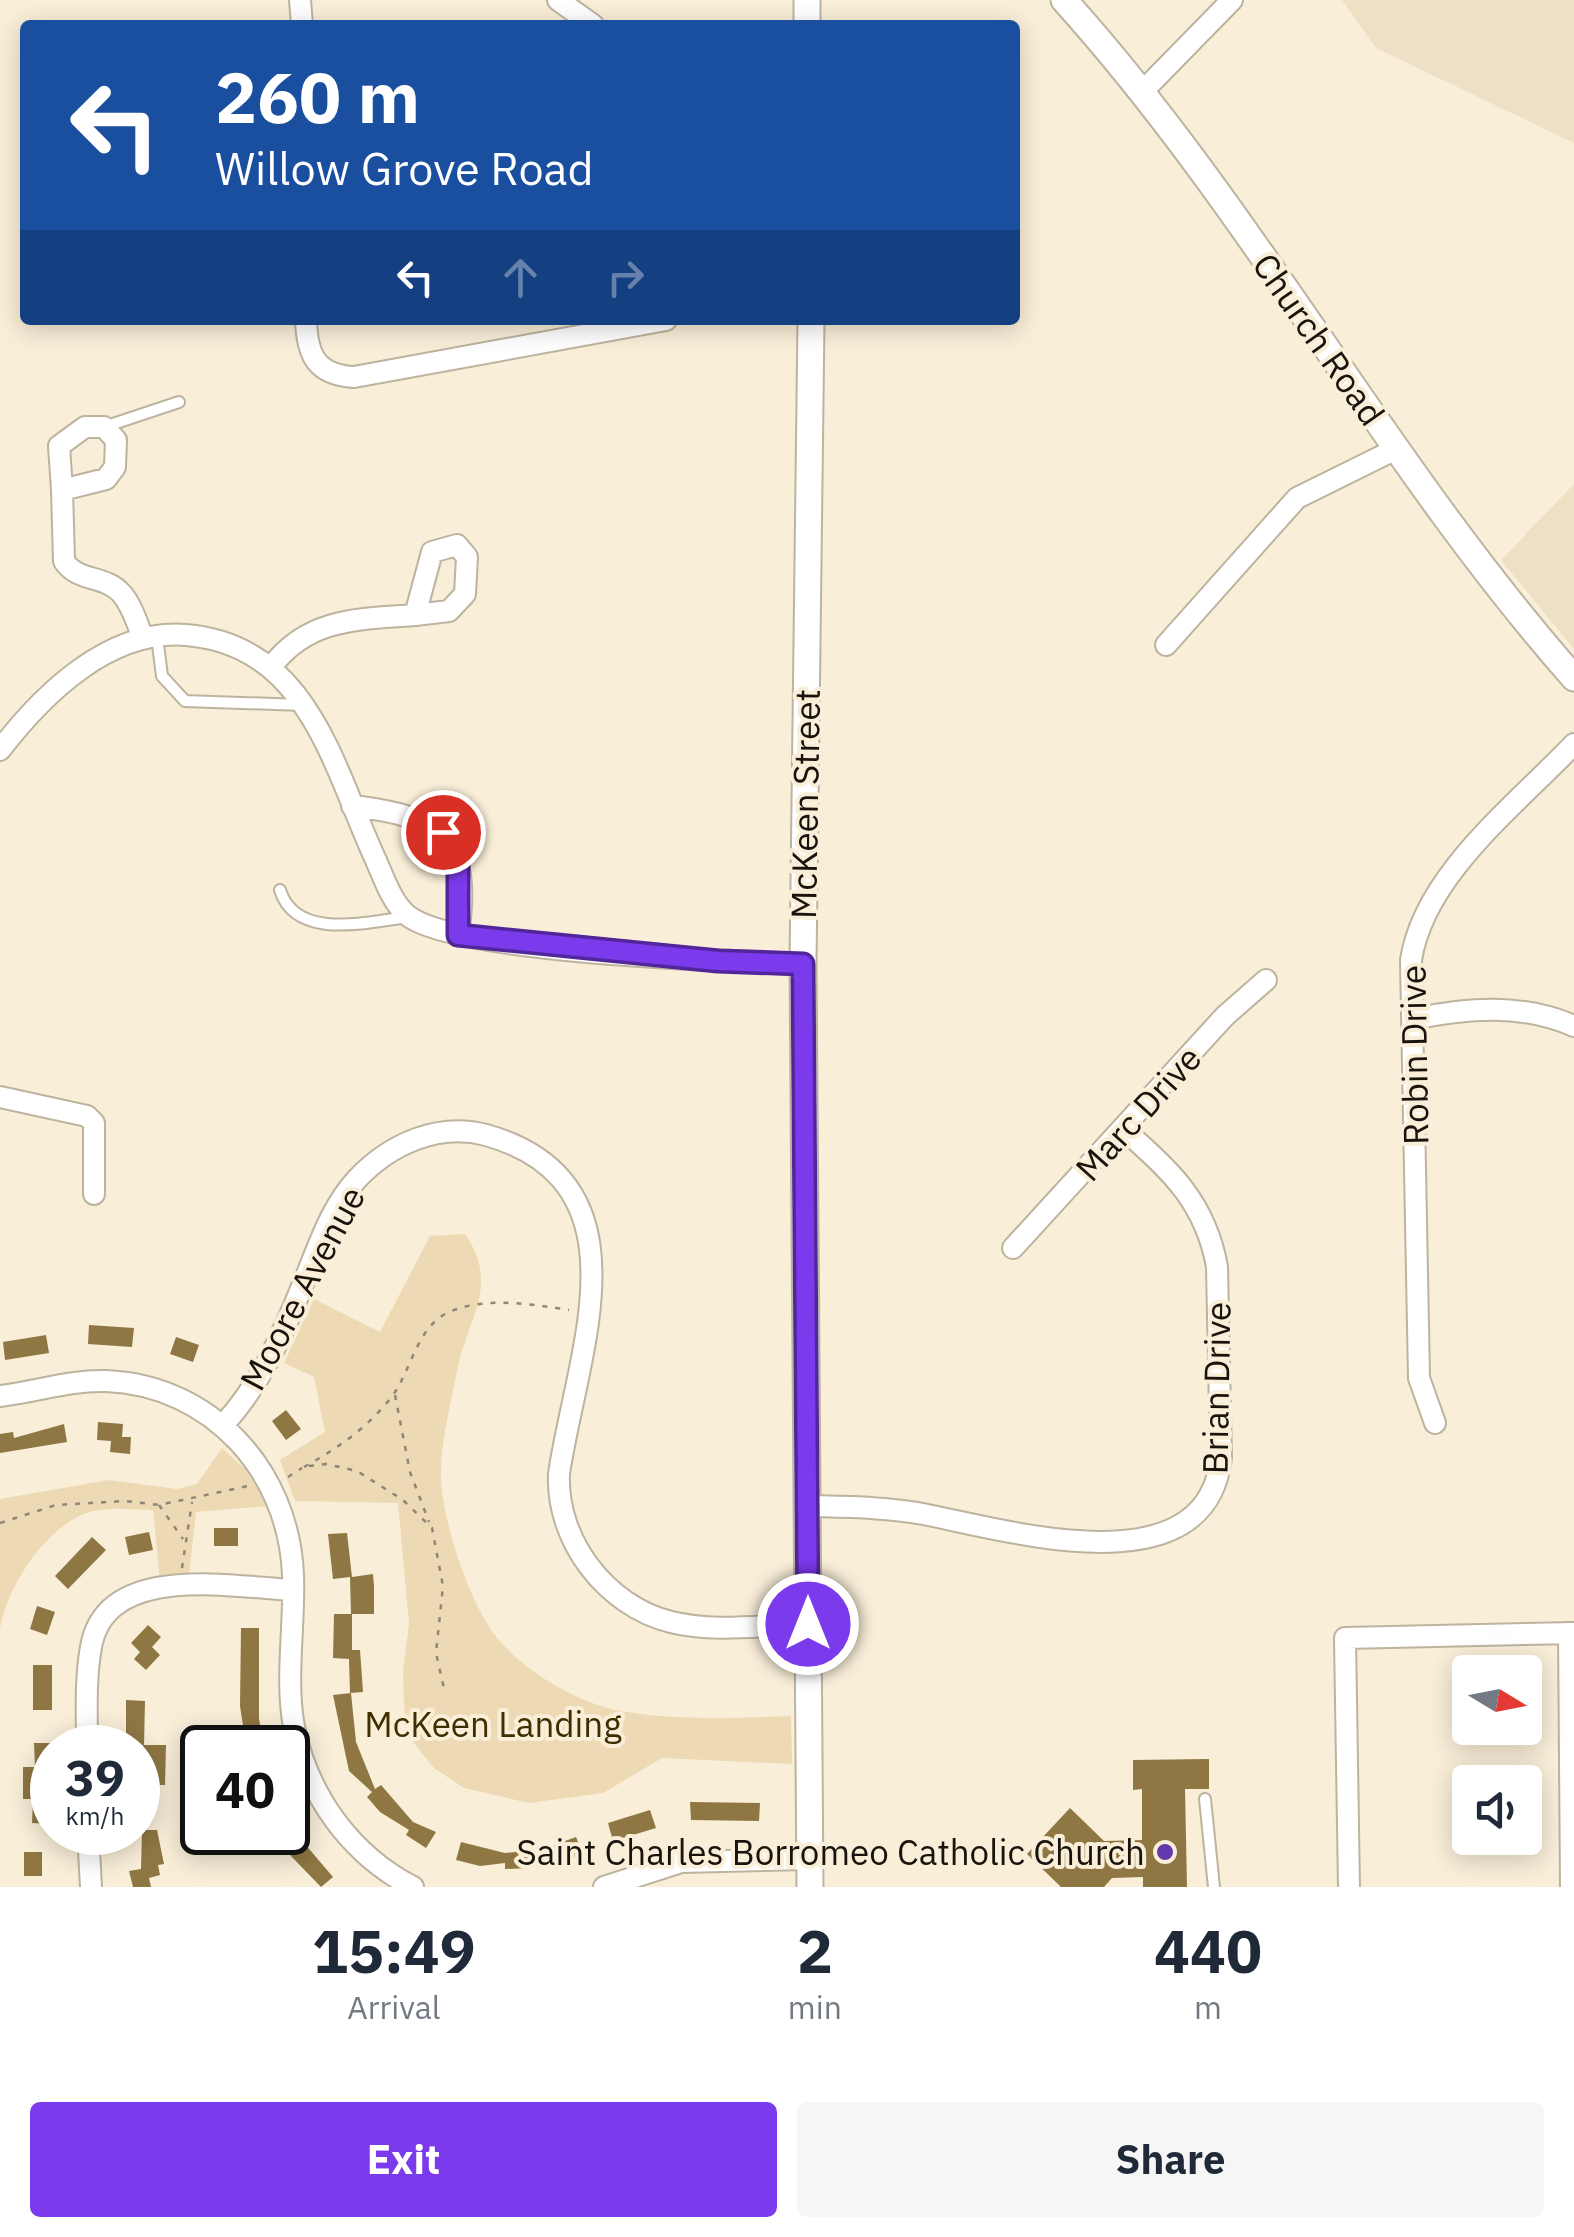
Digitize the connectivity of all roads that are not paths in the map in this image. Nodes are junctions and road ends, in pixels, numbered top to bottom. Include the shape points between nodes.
1 (558, 0) edge
2 (1064, 0) edge
3 (1232, 0) edge
4 (585, 20) edge
5 (1142, 92) junction
6 (306, 325) edge
7 (638, 325) edge
8 (811, 325) edge
9 (178, 402) dead end
10 (104, 427) junction
11 (1396, 449) junction
12 (62, 490) junction
13 (415, 615) dead end
14 (150, 637) junction
15 (1166, 645) dead end
16 (272, 666) junction
17 (1574, 678) edge
18 (304, 705) junction
19 (0, 711) edge
20 (20, 724) junction
21 (1574, 744) edge
22 (0, 750) edge
23 (352, 806) junction
24 (280, 890) dead end
25 (408, 917) junction
26 (458, 935) junction
27 (803, 964) junction
28 (1266, 980) dead end
29 (1412, 1019) junction
30 (1574, 1026) edge
31 (0, 1097) edge
32 (1124, 1130) junction
33 (94, 1194) dead end
34 (1012, 1248) dead end
35 (0, 1396) edge
36 (1434, 1423) dead end
37 (224, 1424) junction
38 (808, 1506) junction
39 (293, 1590) junction
40 (808, 1624) junction
41 (1571, 1633) edge
42 (89, 1725) edge
43 (1204, 1799) dead end
44 (89, 1855) edge
45 (810, 1860) junction
46 (91, 1887) edge
47 (413, 1887) edge
48 (604, 1887) edge
49 (810, 1887) edge
50 (1214, 1887) edge
51 (1349, 1887) edge
52 (1572, 1887) edge

1 - 4 street
2 - 5 street, Church Road
3 - 5 street
5 - 11 street, Church Road
6 - 7 street via 314,362 333,376 354,376
8 - 27 street, McKeen Street
9 - 10 lane
10 - 12 street via 85,427 59,446
10 - 12 street via 116,440 115,467 106,479
11 - 15 street via 1297,498
11 - 17 street, Church Road
12 - 14 street via 64,560 77,574 123,594
13 - 16 street via 316,628
14 - 16 street via 210,639
14 - 18 lane via 162,676 185,701
14 - 20 street via 78,670
16 - 18 street
18 - 23 street
19 - 20 street
20 - 22 street
21 - 29 street, Robin Drive via 1428,904 1411,960
23 - 25 street
23 - 26 street via 407,815 443,832 458,862
24 - 25 lane via 290,910 309,921
25 - 26 street
26 - 27 street
27 - 38 street, McKeen Street
28 - 32 street, Marc Drive via 1225,1016
29 - 30 street via 1454,1010 1515,1010
29 - 36 street, Robin Drive via 1418,1378
31 - 33 street via 87,1116 94,1124
32 - 34 street, Marc Drive
32 - 38 street, Brian Drive via 1183,1184 1212,1238 1221,1458 1216,1486 1201,1511 1158,1536 1041,1539 923,1514
35 - 37 street via 64,1383 124,1382 164,1392
37 - 39 street via 264,1472 278,1501
37 - 40 street, Moore Avenue via 263,1369 338,1204 368,1169 428,1133 494,1138 532,1154 561,1179 591,1239 589,1313 558,1489 563,1518 584,1560 635,1608 671,1622 729,1628
38 - 40 street, McKeen Street
39 - 42 street via 174,1585 123,1599 102,1620 91,1646
39 - 47 street via 292,1708 301,1755 350,1840
40 - 45 street, McKeen Street
41 - 51 street via 1345,1638
41 - 52 street
43 - 50 lane
44 - 46 street
45 - 48 street via 681,1862
45 - 49 street, McKeen Street

